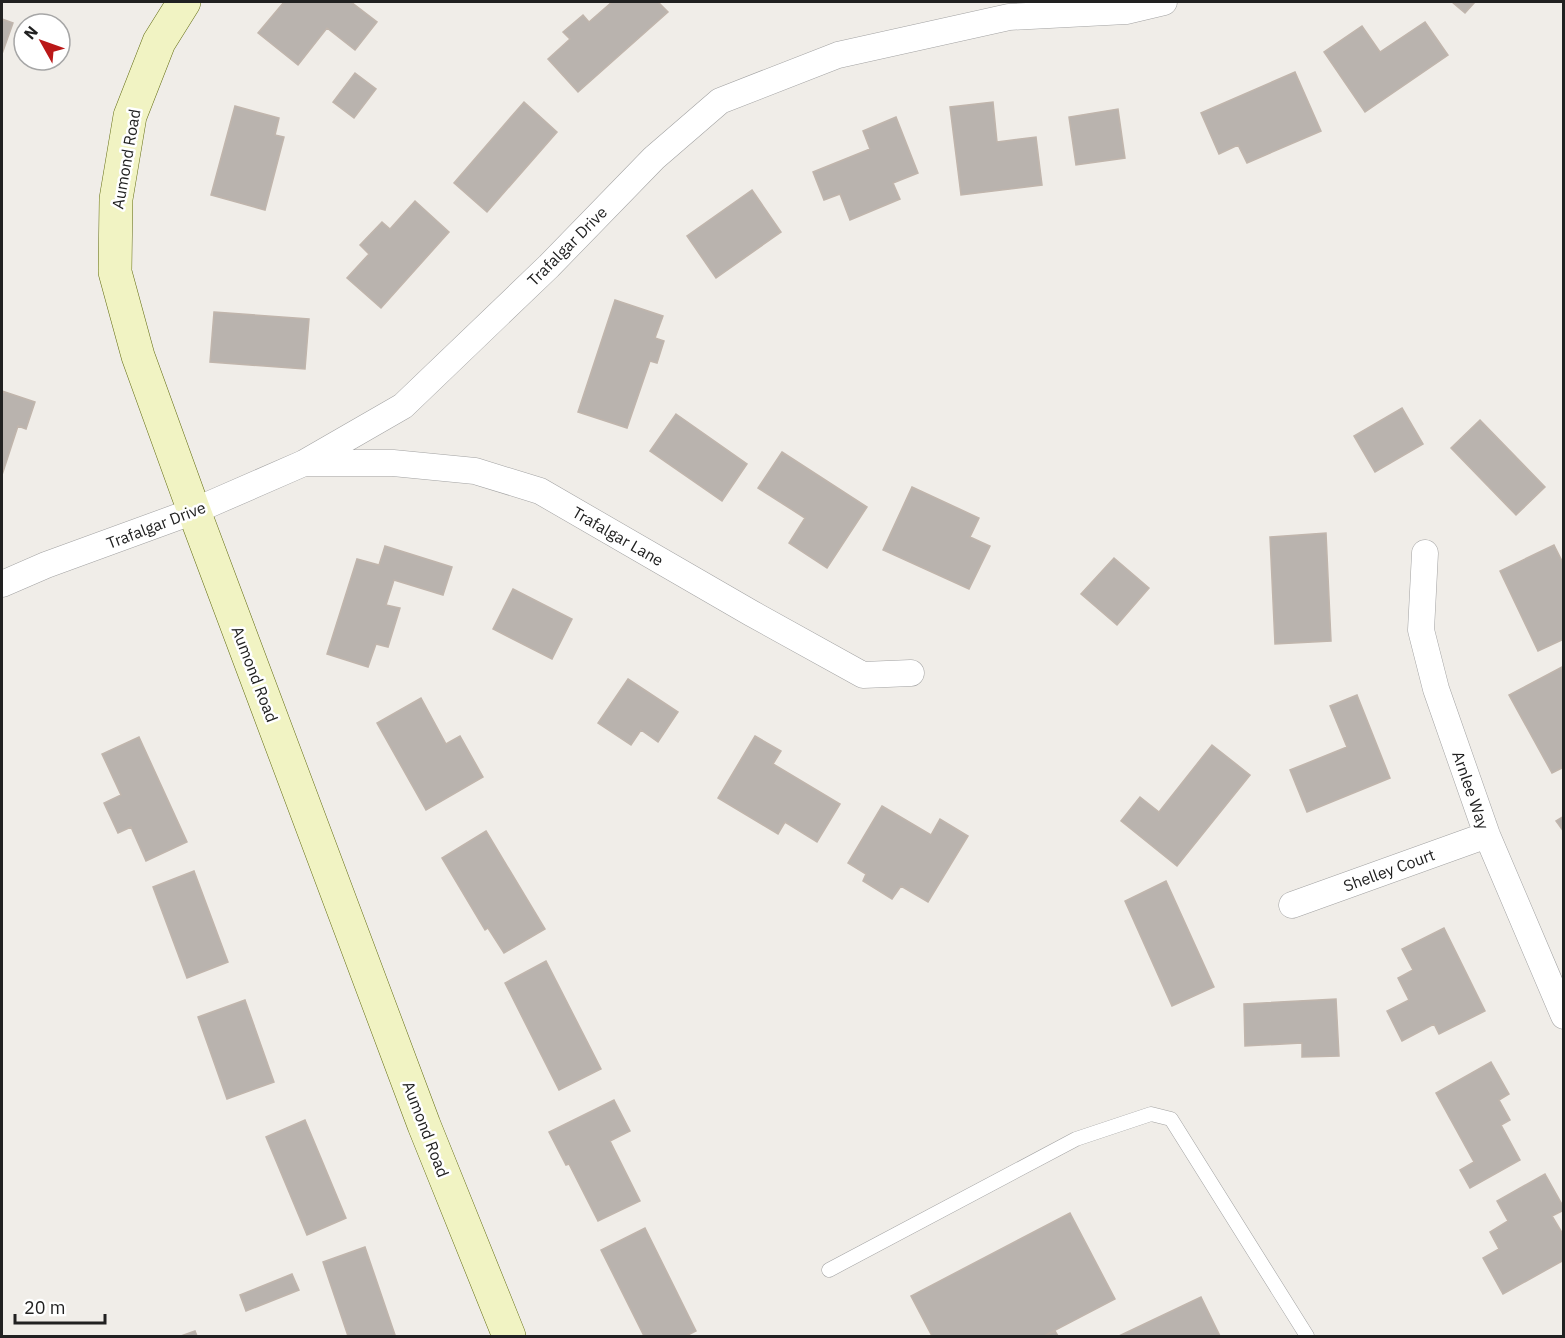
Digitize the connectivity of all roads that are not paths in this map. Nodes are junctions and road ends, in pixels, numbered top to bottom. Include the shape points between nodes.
1 (184, 2) edge
2 (1164, 2) edge
3 (304, 463) junction
4 (194, 511) junction
5 (1425, 554) dead end
6 (2, 584) edge
7 (911, 673) dead end
8 (1487, 835) junction
9 (1292, 905) dead end
10 (1563, 1016) edge
11 (830, 1270) dead end
12 (509, 1336) edge
13 (1307, 1336) edge

1 - 4 street, Aumond Road via 159,42 130,116 116,198 115,272 138,356
2 - 3 street, Trafalgar Drive via 1126,11 1009,17 838,55 720,101 654,158 404,406
3 - 4 street, Trafalgar Drive
3 - 7 street, Trafalgar Lane via 393,463 475,471 540,491 862,675
4 - 6 street, Trafalgar Drive
4 - 12 street, Aumond Road via 424,1125
5 - 8 street, Arnlee Way via 1421,630 1436,690
8 - 9 street, Shelley Court
8 - 10 street, Arnlee Way
11 - 13 lane via 1076,1139 1151,1114 1171,1119

